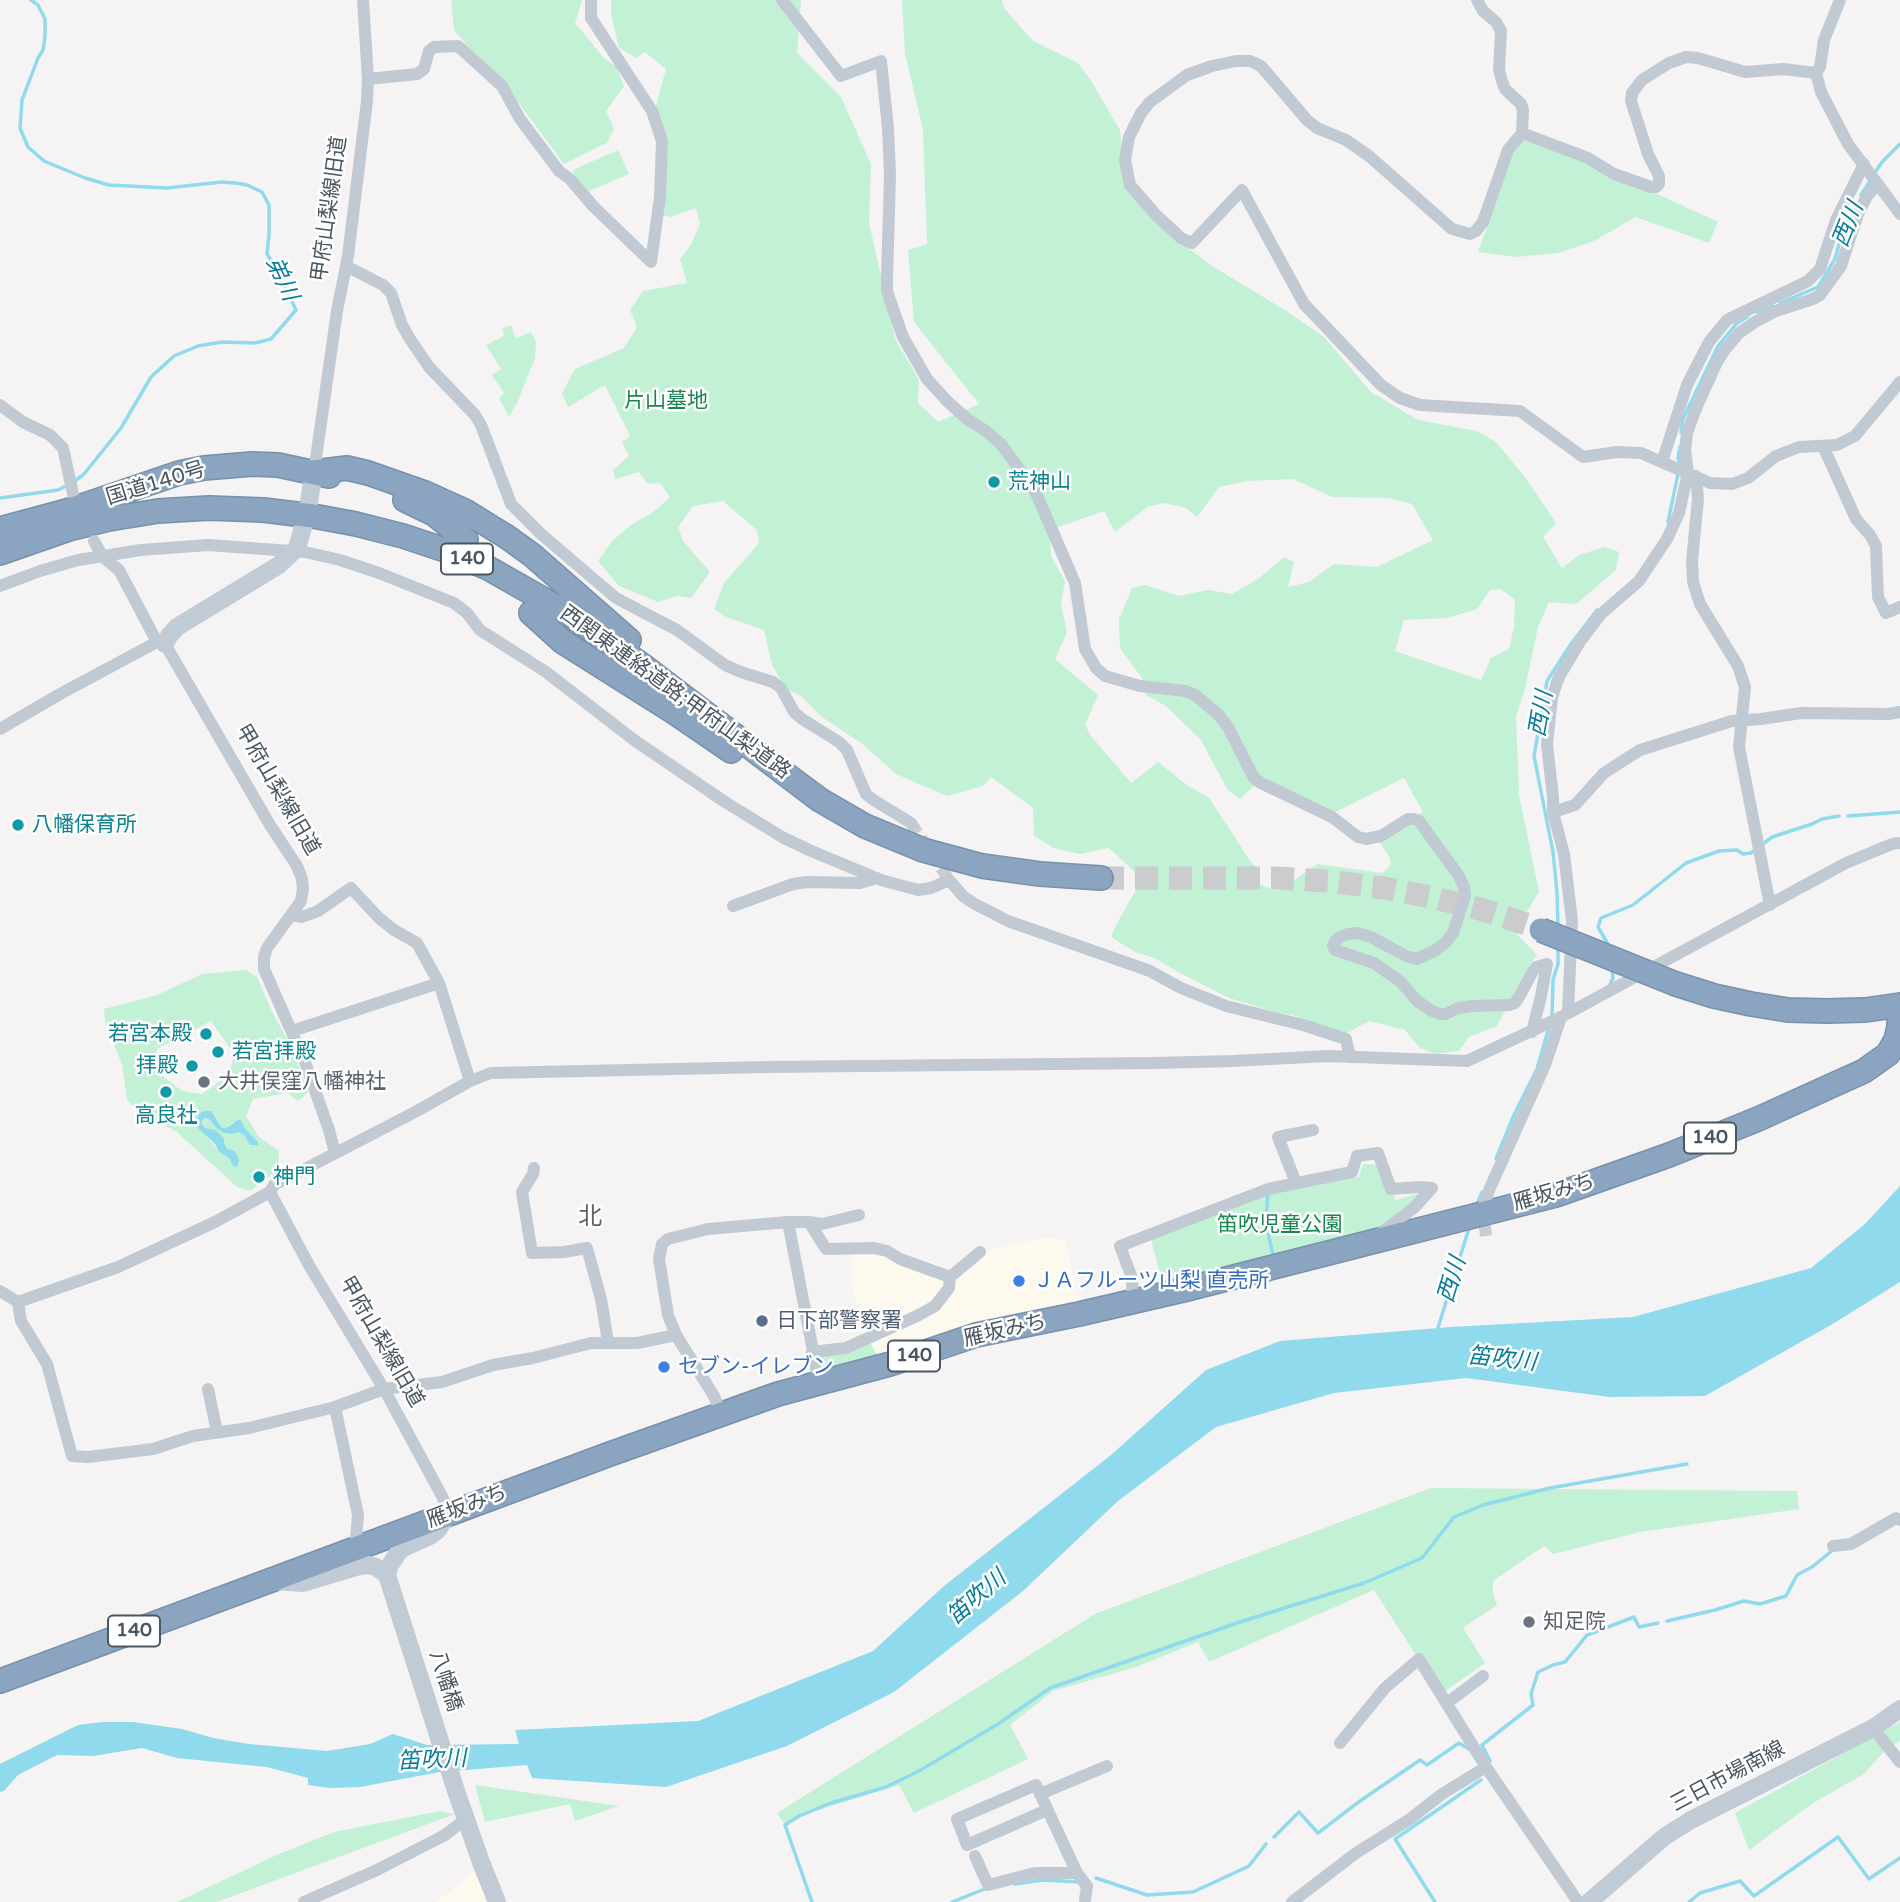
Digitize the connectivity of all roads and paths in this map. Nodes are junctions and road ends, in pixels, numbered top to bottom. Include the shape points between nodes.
1 (591, 0) edge
2 (782, 0) edge
3 (1477, 0) edge
4 (1840, 0) edge
5 (364, 2) edge
6 (1816, 73) junction
7 (368, 79) junction
8 (1522, 133) junction
9 (1864, 164) junction
10 (1878, 184) junction
11 (1900, 214) edge
12 (346, 266) junction
13 (1900, 382) edge
14 (0, 405) edge
15 (1823, 446) junction
16 (1662, 462) junction
17 (314, 472) junction
18 (1692, 474) junction
19 (73, 494) dead end
20 (0, 528) edge
21 (466, 540) dead end
22 (94, 541) dead end
23 (294, 552) junction
24 (0, 553) edge
25 (103, 557) junction
26 (0, 586) edge
27 (1900, 607) edge
28 (531, 613) dead end
29 (161, 643) junction
30 (1900, 712) edge
31 (1742, 720) junction
32 (0, 729) edge
33 (820, 800) junction
34 (1553, 812) junction
35 (911, 823) tunnel mouth
36 (865, 826) junction
37 (1900, 843) edge
38 (877, 878) junction
39 (1101, 878) tunnel mouth
40 (1770, 905) junction
41 (733, 906) dead end
42 (292, 915) junction
43 (1526, 924) tunnel mouth
44 (439, 983) junction
45 (1900, 1005) edge
46 (1564, 1015) junction
47 (292, 1031) junction
48 (1532, 1032) junction
49 (1350, 1057) junction
50 (1900, 1059) edge
51 (1864, 1072) junction
52 (470, 1081) junction
53 (1313, 1130) dead end
54 (335, 1153) junction
55 (534, 1168) dead end
56 (1296, 1183) junction
57 (270, 1192) junction
58 (1479, 1211) junction
59 (859, 1215) dead end
60 (788, 1222) junction
61 (809, 1222) junction
62 (1386, 1239) junction
63 (980, 1252) dead end
64 (950, 1277) junction
65 (0, 1291) edge
66 (1133, 1301) junction
67 (18, 1302) junction
68 (676, 1335) junction
69 (608, 1342) junction
70 (812, 1352) junction
71 (819, 1382) junction
72 (208, 1389) dead end
73 (384, 1389) junction
74 (335, 1407) junction
75 (721, 1413) junction
76 (217, 1432) junction
77 (448, 1514) junction
78 (1900, 1520) edge
79 (1833, 1546) dead end
80 (355, 1549) junction
81 (389, 1580) junction
82 (268, 1581) junction
83 (1483, 1676) dead end
84 (0, 1681) edge
85 (1447, 1703) junction
86 (1900, 1709) edge
87 (1873, 1728) junction
88 (1340, 1743) dead end
89 (1900, 1762) edge
90 (1107, 1766) dead end
91 (1486, 1767) junction
92 (1040, 1794) junction
93 (1047, 1810) junction
94 (467, 1818) junction
95 (975, 1856) dead end
96 (1077, 1873) junction
97 (1086, 1901) edge
98 (304, 1902) edge
99 (497, 1902) edge
100 (1292, 1902) edge
101 (1578, 1902) edge
102 (1589, 1902) edge

1 - 7 street via 591,18 652,111 663,141 651,262 559,171 502,86 457,46 434,47 417,74
2 - 48 street via 841,76 881,61 890,175 887,291 893,309 927,379 967,419 1001,444 1035,491 1074,583 1085,649 1096,668 1105,676 1140,686 1195,695 1228,727 1254,778 1332,817 1358,837 1381,835 1409,819 1419,821 1464,887 1454,933 1436,950 1417,959 1357,933 1340,937 1335,950 1374,963 1401,982 1417,1001 1440,1014 1472,1006 1510,1006 1536,967 1547,964
3 - 8 street via 1501,31 1499,70 1505,89 1521,104
4 - 6 street
5 - 7 street, 甲府山梨線旧道
6 - 8 street via 1783,69 1745,72 1686,57 1642,79 1630,101 1659,176 1656,187 1614,174 1588,158
6 - 9 street via 1848,144
7 - 12 street, 甲府山梨線旧道
8 - 16 street via 1508,150 1483,222 1470,234 1452,229 1346,140 1317,128 1261,66 1251,61 1187,75 1150,102 1129,137 1125,160 1130,185 1156,215 1192,243 1242,191 1304,304 1381,385 1400,398 1420,405 1520,411 1583,457 1641,453
9 - 10 street
9 - 16 street via 1836,220 1819,269 1808,281 1727,320 1709,342 1687,385
10 - 11 street
10 - 18 street via 1858,214 1841,266 1820,295 1755,321 1724,351 1687,433 1685,450
12 - 17 street, 甲府山梨線旧道
12 - 35 street via 391,293 402,325 429,367 481,425 511,504 541,534 616,598 677,630 725,665 781,688 794,712 847,750 866,794
13 - 15 street via 1855,436
14 - 19 street via 63,448
15 - 18 street via 1799,446 1732,484 1710,483
15 - 27 street via 1856,519 1876,546 1878,597 1886,613
16 - 18 street
17 - 20 highway, 国道140号 via 252,464 204,468
17 - 21 highway via 418,506
17 - 23 main road, 甲府山梨線旧道
17 - 33 highway via 347,468 404,485 465,511 507,537
18 - 31 street via 1698,499 1693,582 1700,604 1738,666 1745,687
18 - 34 street via 1667,539 1639,581 1601,614 1559,677 1547,744
22 - 25 street, 甲府山梨線旧道
23 - 25 street via 208,545
23 - 29 main road via 177,627
23 - 38 street via 340,559 454,603 480,630 546,672 618,729 725,802 782,837
24 - 33 highway, 西関東連絡道路;甲府山梨道路 / 140 via 109,519 209,508 313,516 402,536 488,568 569,614
25 - 26 street via 78,560
25 - 29 street, 甲府山梨線旧道 via 119,570
28 - 36 highway via 563,642 777,782
29 - 32 street
29 - 42 street, 甲府山梨線旧道 via 297,866 303,889
30 - 31 street via 1801,713
31 - 34 street via 1640,750 1604,773 1575,805
31 - 40 street via 1739,747
33 - 36 highway, 西関東連絡道路;甲府山梨道路 / 140
34 - 46 street via 1564,853 1572,921
36 - 39 highway, 西関東連絡道路;甲府山梨道路 / 140 via 923,850 982,866
37 - 40 street via 1846,863
38 - 41 street via 860,883 793,884
38 - 49 street via 918,890 949,880 964,897 1001,918 1150,971 1226,1006 1346,1040
40 - 46 street
42 - 44 street via 318,911 351,888 379,918 417,943
42 - 47 street, 甲府山梨線旧道 via 267,947 264,969
43 - 45 highway, 140, bridge via 1714,996 1788,1010
44 - 47 street
44 - 52 street
45 - 51 highway, 雁坂みち / 140 via 1896,1040 1888,1054
46 - 48 street
46 - 58 street
47 - 54 street, 甲府山梨線旧道
48 - 49 street via 1467,1061
49 - 52 street via 491,1073
50 - 51 highway
51 - 58 highway, 雁坂みち / 140 via 1657,1159 1556,1195
52 - 54 street
53 - 56 street via 1278,1137
54 - 57 street via 274,1185
55 - 69 street via 522,1192 532,1253 587,1248
56 - 62 street via 1352,1172 1357,1156 1378,1153 1391,1189 1432,1188 1380,1235
56 - 66 street via 1268,1189 1120,1246 1132,1278
57 - 67 street via 118,1267
57 - 73 street, 甲府山梨線旧道
58 - 62 highway, 雁坂みち / 140
59 - 61 street via 822,1224
60 - 61 street
60 - 68 street via 708,1229 662,1244 659,1259
60 - 70 street
61 - 64 street via 826,1249 874,1248
62 - 66 highway, 雁坂みち / 140
63 - 64 street
64 - 70 street via 949,1287 935,1306 917,1316 846,1348
65 - 67 street
66 - 71 highway, 雁坂みち / 140 via 976,1335
67 - 76 street via 21,1321 47,1364 72,1456 153,1449
68 - 69 street via 637,1343
68 - 75 street
69 - 73 street via 493,1365 442,1382
70 - 71 street
71 - 75 highway, 雁坂みち / 140
72 - 76 street
73 - 74 street
73 - 77 street, 甲府山梨線旧道
74 - 76 street
74 - 80 street via 358,1515
75 - 77 highway, 雁坂みち / 140
77 - 80 highway, 雁坂みち / 140
77 - 81 main road via 437,1531 398,1553 390,1565
78 - 79 street via 1896,1518 1851,1544
80 - 82 highway, 雁坂みち / 140
81 - 82 main road via 376,1567 360,1566 303,1583
81 - 94 main road, 八幡橋
82 - 84 highway, 雁坂みち / 140
83 - 85 street
85 - 88 street via 1419,1659 1385,1688
85 - 91 street
86 - 87 main road, 三日市場南線
87 - 89 street
87 - 102 main road, 三日市場南線 via 1691,1820
90 - 92 street
91 - 100 street via 1356,1853
91 - 101 street
92 - 93 street
92 - 93 street via 1036,1785 957,1819 967,1845
93 - 96 street
94 - 98 street via 445,1835
94 - 99 main road, 八幡橋
95 - 96 street via 988,1885 1035,1873
96 - 97 street via 1087,1886

